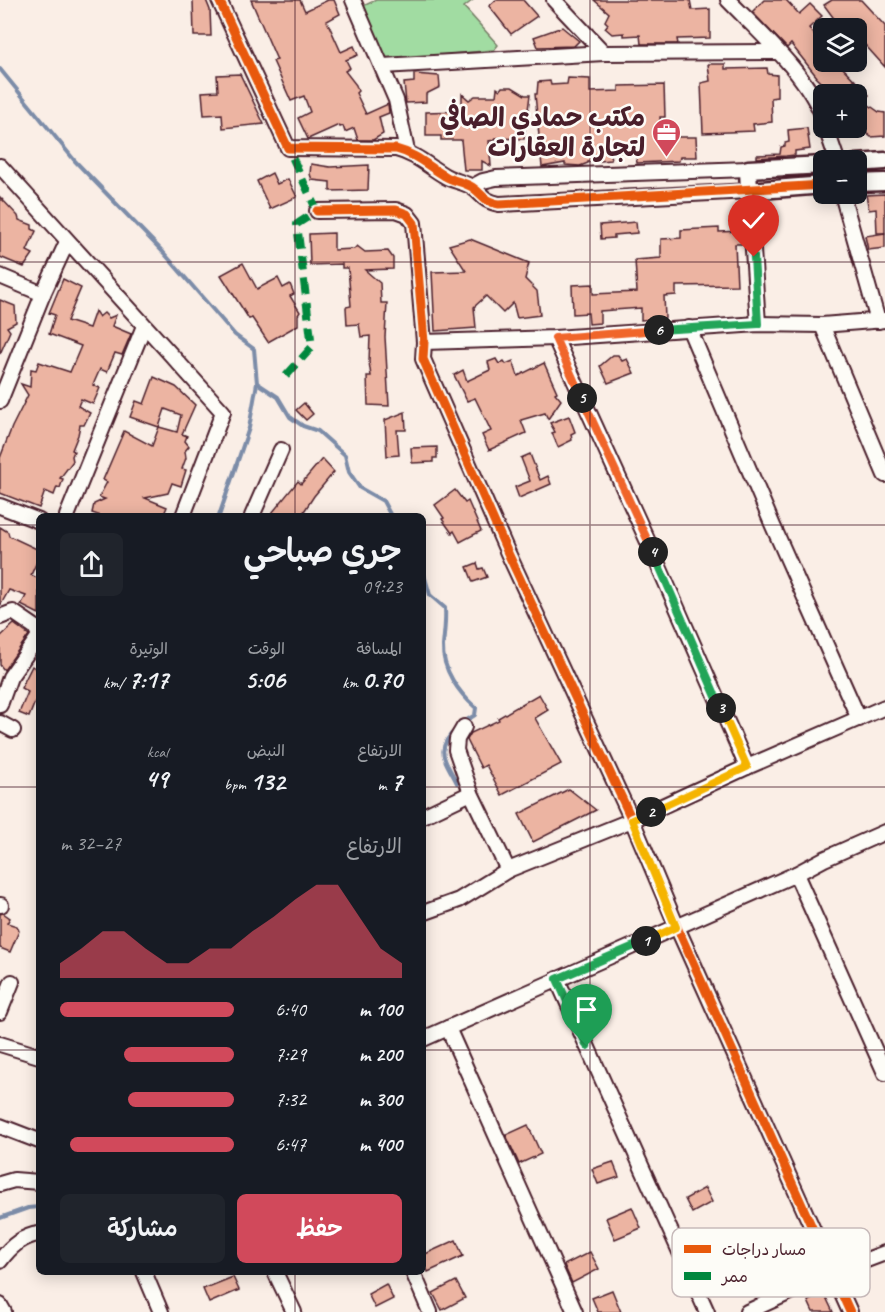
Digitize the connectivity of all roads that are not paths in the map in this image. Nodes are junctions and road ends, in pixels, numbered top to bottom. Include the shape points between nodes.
1 (219, 0) edge
2 (353, 0) edge
3 (554, 0) edge
4 (728, 0) edge
5 (776, 52) junction
6 (604, 53) junction
7 (383, 66) junction
8 (813, 97) edge
9 (407, 151) junction
10 (885, 161) edge
11 (867, 162) edge
12 (0, 166) edge
13 (813, 166) edge
14 (748, 169) junction
15 (885, 182) edge
16 (867, 183) edge
17 (813, 186) edge
18 (472, 187) junction
19 (749, 191) junction
20 (845, 204) edge
21 (317, 211) dead end
22 (68, 242) junction
23 (0, 276) edge
24 (43, 294) junction
25 (882, 320) edge
26 (758, 324) junction
27 (822, 325) junction
28 (144, 326) junction
29 (689, 328) junction
30 (555, 338) junction
31 (424, 342) junction
32 (0, 399) edge
33 (885, 441) edge
34 (870, 442) junction
35 (280, 450) dead end
36 (885, 475) edge
37 (0, 506) edge
38 (68, 513) edge
39 (184, 513) edge
40 (253, 513) edge
41 (36, 520) edge
42 (0, 617) edge
43 (36, 629) edge
44 (36, 639) edge
45 (5, 674) edge
46 (0, 705) edge
47 (885, 707) edge
48 (859, 719) junction
49 (464, 727) dead end
50 (747, 767) junction
51 (471, 793) junction
52 (426, 815) edge
53 (632, 820) junction
54 (885, 832) edge
55 (508, 870) junction
56 (796, 874) junction
57 (426, 913) edge
58 (676, 927) junction
59 (557, 979) junction
60 (12, 982) dead end
61 (0, 1011) edge
62 (448, 1028) junction
63 (426, 1038) edge
64 (0, 1044) edge
65 (36, 1055) edge
66 (885, 1073) edge
67 (0, 1126) edge
68 (36, 1140) edge
69 (36, 1182) edge
70 (0, 1184) edge
71 (812, 1228) edge
72 (672, 1234) edge
73 (36, 1235) edge
74 (885, 1253) edge
75 (870, 1259) edge
76 (0, 1261) edge
77 (145, 1275) edge
78 (276, 1275) edge
79 (414, 1275) edge
80 (700, 1297) edge
81 (780, 1297) edge
82 (843, 1297) edge
83 (0, 1305) edge
84 (4, 1312) edge
85 (160, 1312) edge
86 (294, 1312) edge
87 (430, 1312) edge
88 (575, 1312) edge
89 (707, 1312) edge
90 (747, 1312) edge
91 (850, 1312) edge

1 - 9 street via 288,148
2 - 7 street
3 - 6 street
4 - 5 street
5 - 6 street
5 - 8 street
6 - 7 street
7 - 9 street via 396,100
9 - 18 street via 447,177
10 - 11 street
12 - 22 street
13 - 14 street
14 - 18 street via 496,178
14 - 19 street
15 - 16 street
17 - 19 street
18 - 19 street via 481,197 499,204
19 - 26 street
20 - 25 street
21 - 31 street via 396,210 411,218
22 - 24 street
22 - 28 street
23 - 24 street
24 - 32 street
25 - 27 street
26 - 27 street
26 - 29 street
27 - 34 street
28 - 38 street
28 - 39 street via 223,412
29 - 30 street
29 - 48 street
30 - 31 street
30 - 50 street
31 - 53 street via 423,359
33 - 34 street
34 - 36 street
35 - 40 street
37 - 41 street
42 - 43 street via 13,612
44 - 45 street
45 - 46 street
47 - 48 street
48 - 50 street
49 - 51 street via 456,750
50 - 53 street
51 - 52 street
51 - 55 street
53 - 55 street
53 - 58 street
54 - 56 street
55 - 57 street via 459,900
56 - 58 street
56 - 66 street
58 - 59 street
58 - 71 street
59 - 62 street
59 - 72 street
60 - 61 street
62 - 63 street
62 - 88 street
64 - 65 street
67 - 68 street
69 - 70 street via 14,1180
73 - 76 street via 22,1239
74 - 75 street
77 - 85 street
78 - 86 street
79 - 87 street
80 - 89 street
81 - 90 street
82 - 91 street
83 - 84 street

